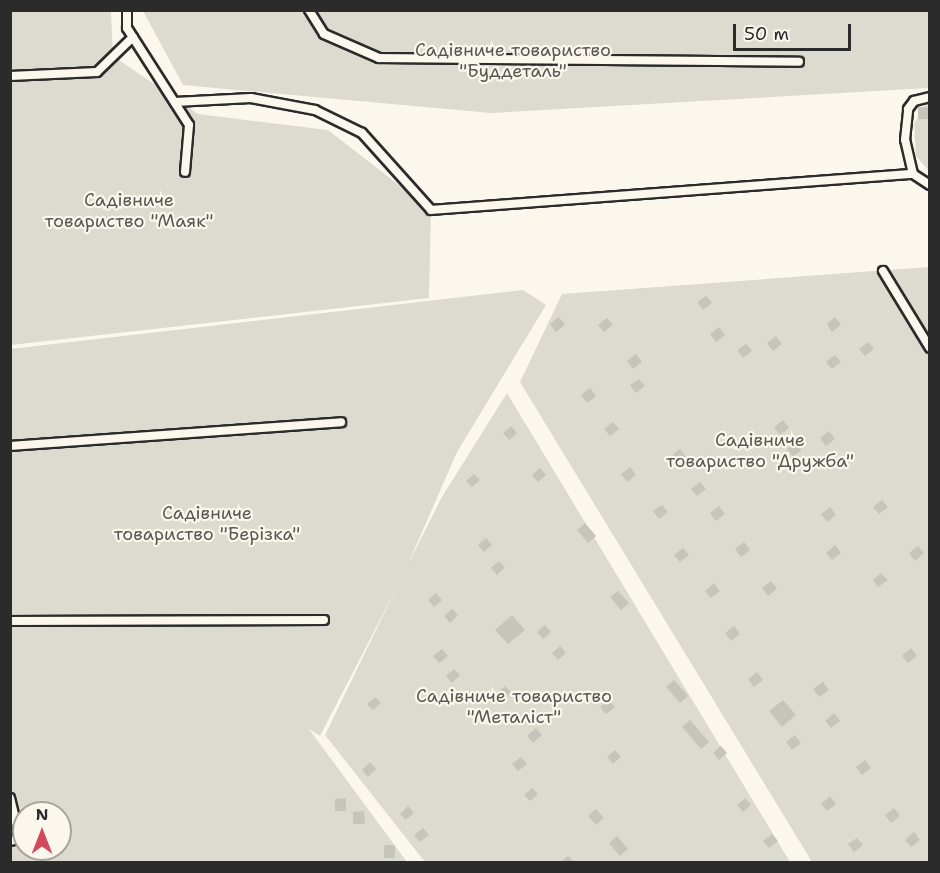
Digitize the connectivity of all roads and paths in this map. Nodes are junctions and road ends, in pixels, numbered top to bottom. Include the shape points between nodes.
1 (127, 10) edge
2 (309, 10) edge
3 (133, 37) junction
4 (799, 62) dead end
5 (10, 76) edge
6 (930, 97) edge
7 (175, 102) junction
8 (185, 172) dead end
9 (913, 174) junction
10 (930, 185) edge
11 (883, 271) dead end
12 (930, 348) edge
13 (341, 422) dead end
14 (10, 446) edge
15 (324, 620) dead end
16 (10, 621) edge
17 (10, 798) edge
18 (10, 841) edge

1 - 3 lane via 127,28
2 - 4 lane via 324,34 379,58
3 - 5 lane via 97,72
3 - 7 lane
6 - 9 lane via 914,101 908,109 905,140
7 - 8 lane via 189,125
7 - 9 lane via 251,98 315,110 362,133 430,210
9 - 10 lane
11 - 12 lane
13 - 14 lane
15 - 16 lane
17 - 18 lane via 20,839

